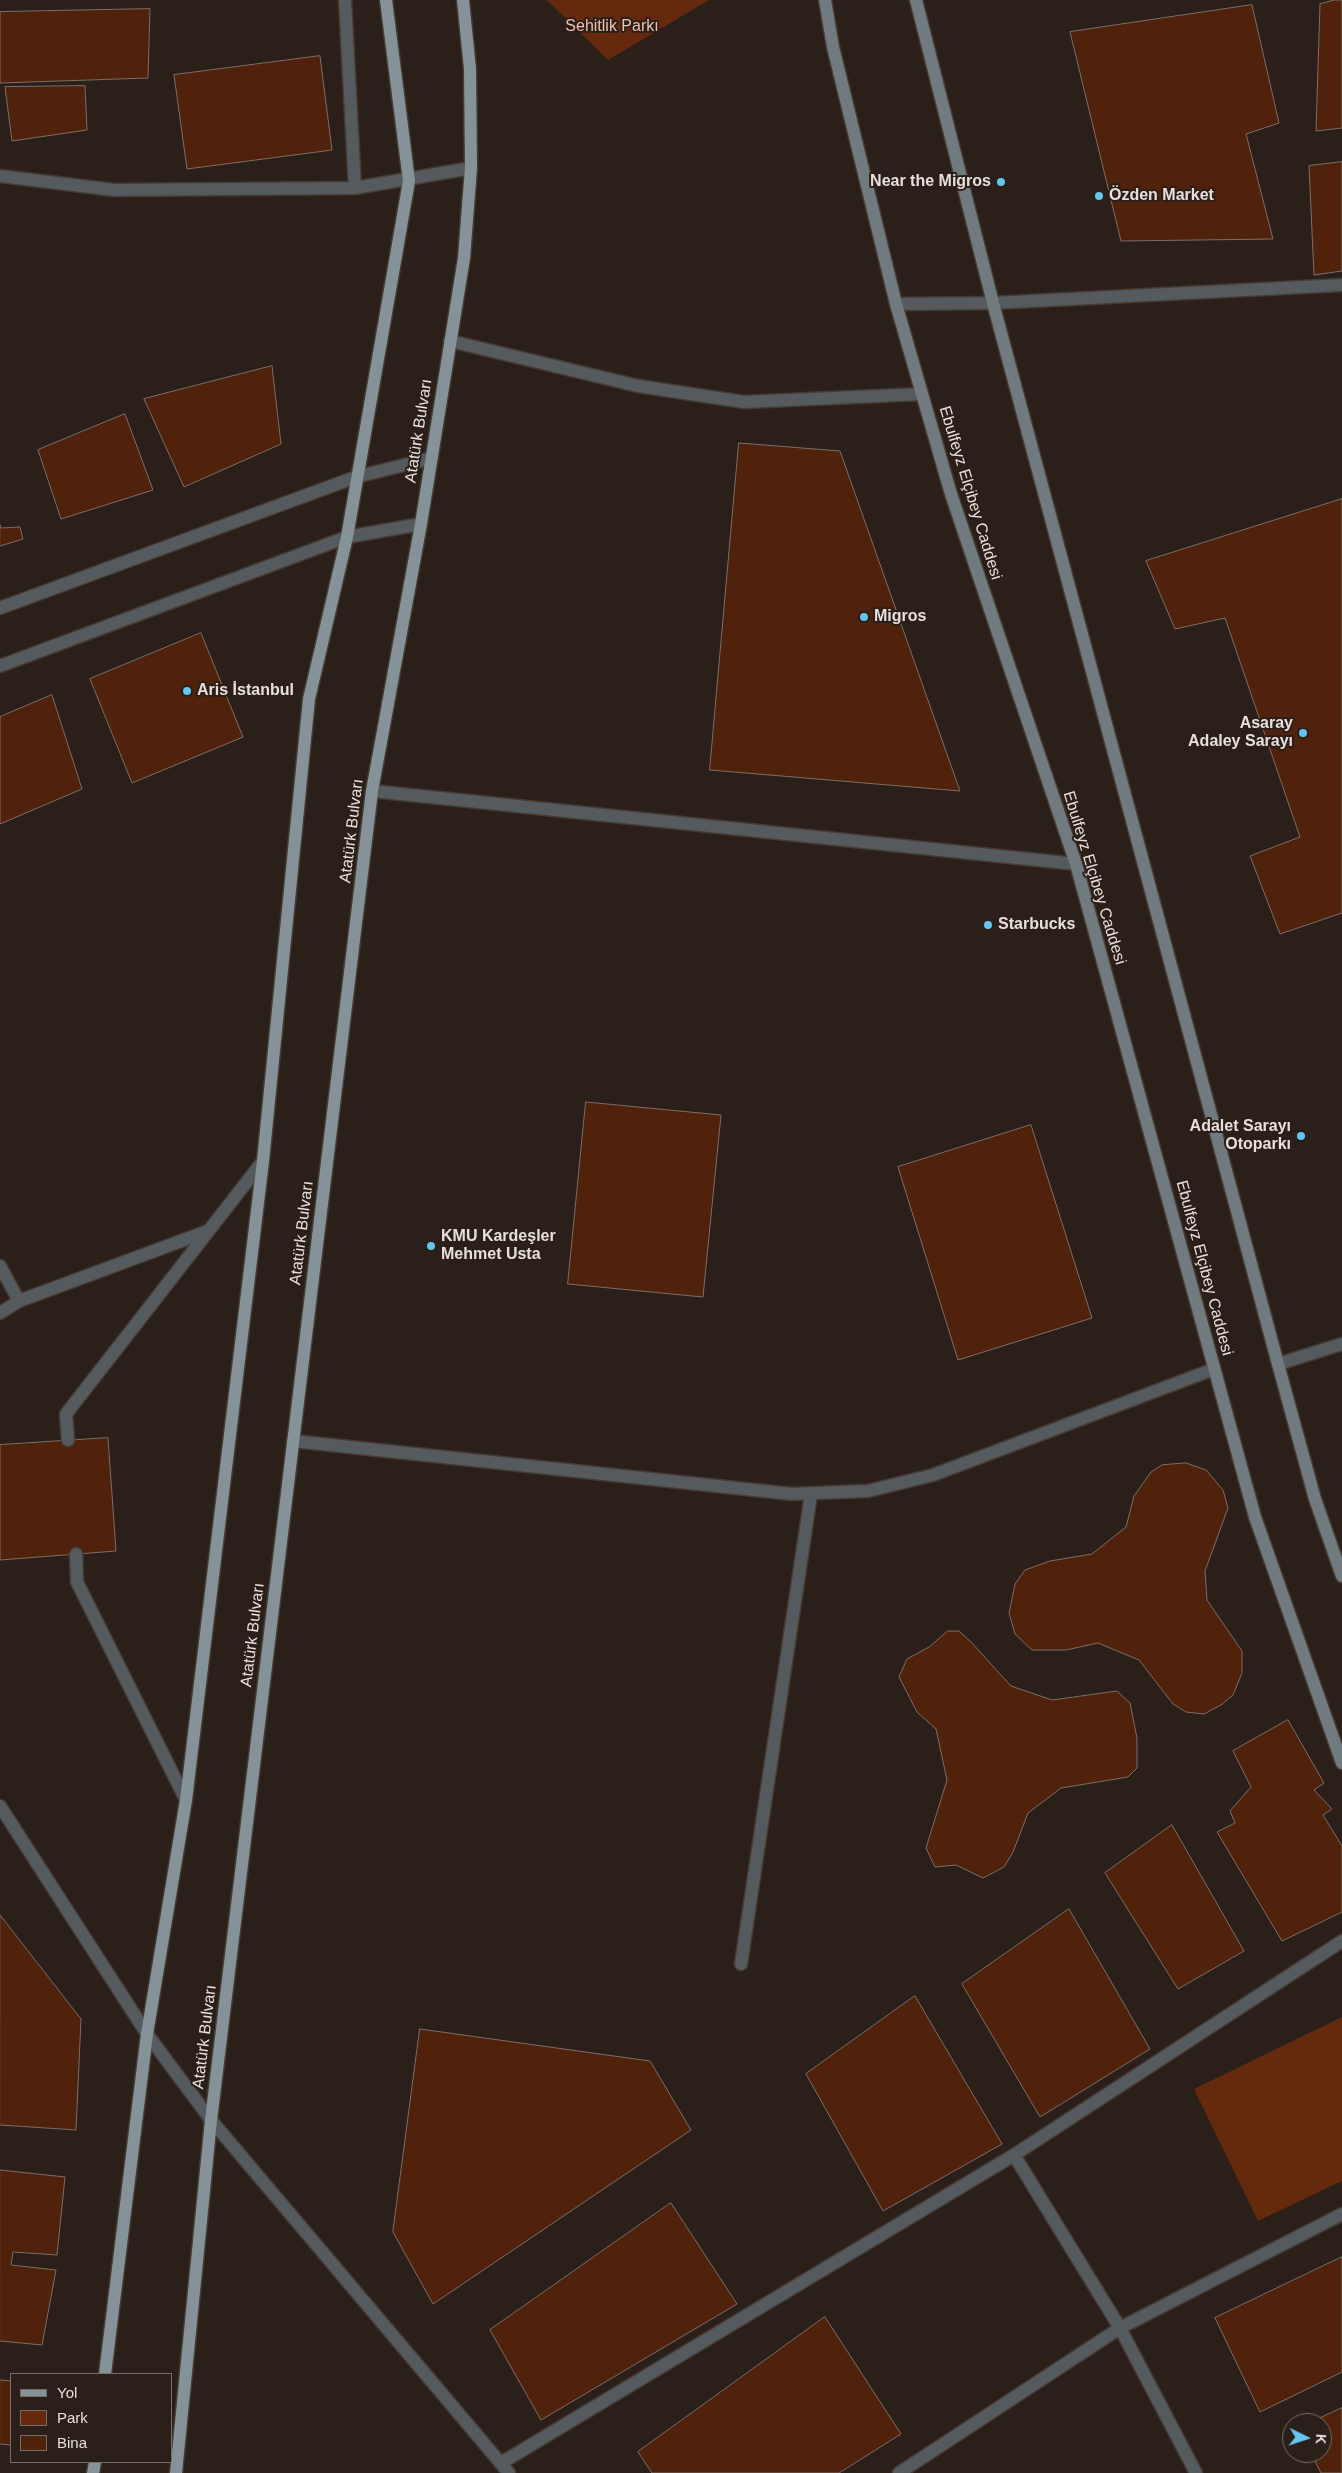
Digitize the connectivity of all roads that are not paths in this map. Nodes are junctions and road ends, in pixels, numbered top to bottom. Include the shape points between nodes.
1 (345, 0) edge
2 (386, 0) edge
3 (463, 0) edge
4 (825, 0) edge
5 (916, 0) edge
6 (471, 168) junction
7 (0, 176) edge
8 (409, 181) junction
9 (355, 188) junction
10 (1342, 285) edge
11 (993, 302) junction
12 (896, 304) junction
13 (450, 341) junction
14 (922, 394) junction
15 (432, 458) junction
16 (356, 477) junction
17 (421, 524) junction
18 (347, 537) junction
19 (0, 608) edge
20 (0, 666) edge
21 (372, 791) junction
22 (1076, 864) junction
23 (263, 1161) junction
24 (208, 1231) junction
25 (0, 1266) edge
26 (19, 1301) junction
27 (0, 1313) edge
28 (1342, 1344) edge
29 (1278, 1364) junction
30 (1214, 1369) junction
31 (68, 1440) dead end
32 (293, 1441) junction
33 (811, 1494) junction
34 (76, 1554) dead end
35 (1342, 1576) edge
36 (1342, 1763) edge
37 (186, 1800) junction
38 (0, 1806) edge
39 (1342, 1941) edge
40 (741, 1964) dead end
41 (147, 2034) junction
42 (211, 2120) junction
43 (1014, 2155) junction
44 (1342, 2214) edge
45 (1120, 2328) junction
46 (105, 2373) edge
47 (505, 2468) edge
48 (176, 2473) edge
49 (899, 2473) edge
50 (1196, 2473) edge

1 - 9 street
2 - 8 main road
3 - 6 main road, Atatürk Bulvarı via 470,69
4 - 12 main road, Ebulfeyz Elçibey Caddesi via 833,47
5 - 11 main road
6 - 8 street
6 - 13 main road, Atatürk Bulvarı via 464,258
7 - 9 street via 114,190
8 - 9 street
8 - 16 main road
10 - 11 street
11 - 12 street
11 - 29 main road
12 - 14 main road, Ebulfeyz Elçibey Caddesi
13 - 14 street via 638,386 744,402
13 - 15 main road, Atatürk Bulvarı
14 - 22 main road, Ebulfeyz Elçibey Caddesi via 951,494
15 - 16 street
15 - 17 main road, Atatürk Bulvarı
16 - 18 main road
16 - 19 street
17 - 18 street
17 - 21 main road, Atatürk Bulvarı
18 - 20 street
18 - 23 main road via 309,699
21 - 22 street
21 - 32 main road, Atatürk Bulvarı
22 - 30 main road, Ebulfeyz Elçibey Caddesi
23 - 24 street
23 - 37 main road
24 - 26 street
24 - 31 street via 66,1414
25 - 26 street
26 - 27 street
28 - 29 street
29 - 35 main road via 1314,1498
30 - 33 street via 933,1475 868,1491
30 - 36 main road, Ebulfeyz Elçibey Caddesi via 1255,1517
32 - 33 street
32 - 42 main road, Atatürk Bulvarı
33 - 40 street
34 - 37 street via 77,1582
37 - 41 main road
38 - 41 street
39 - 43 street
41 - 42 street
41 - 46 main road
42 - 47 street
42 - 48 main road, Atatürk Bulvarı
43 - 45 street
43 - 47 street
44 - 45 street
45 - 49 street
45 - 50 street

